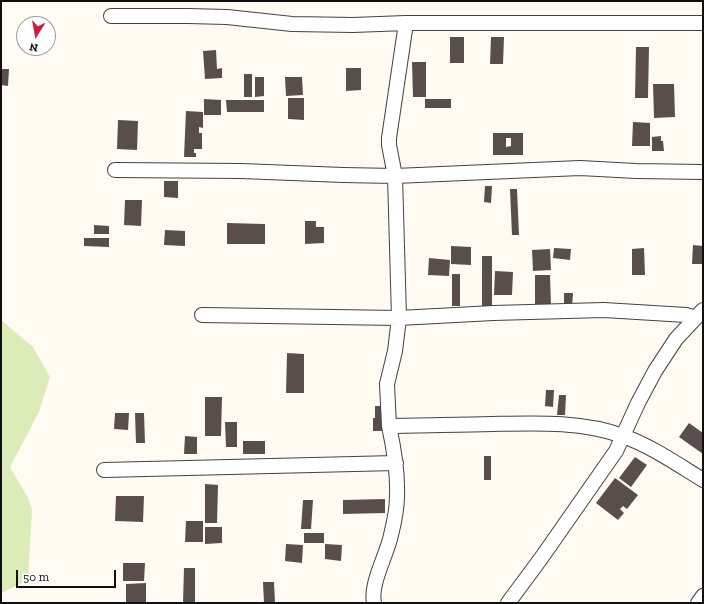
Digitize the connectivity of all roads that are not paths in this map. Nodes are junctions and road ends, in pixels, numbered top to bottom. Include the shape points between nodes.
1 (111, 16) dead end
2 (406, 23) junction
3 (703, 23) edge
4 (115, 170) dead end
5 (703, 172) edge
6 (395, 176) junction
7 (699, 314) edge
8 (202, 315) dead end
9 (399, 318) junction
10 (389, 426) junction
11 (623, 436) junction
12 (396, 463) junction
13 (104, 470) dead end
14 (703, 480) edge
15 (703, 596) edge
16 (374, 603) edge
17 (508, 603) edge
18 (698, 603) edge

1 - 2 street via 227,17 292,24
2 - 3 street
2 - 6 street via 389,145
4 - 6 street
5 - 6 street via 580,168
6 - 9 street
7 - 9 street via 604,310
7 - 11 street via 676,339 655,371
8 - 9 street
9 - 10 street via 387,384
10 - 11 street via 528,424 591,427
10 - 12 street
11 - 14 street via 668,458
11 - 17 street via 616,451
12 - 13 street
12 - 16 street via 397,496 391,537 375,585
15 - 18 street

